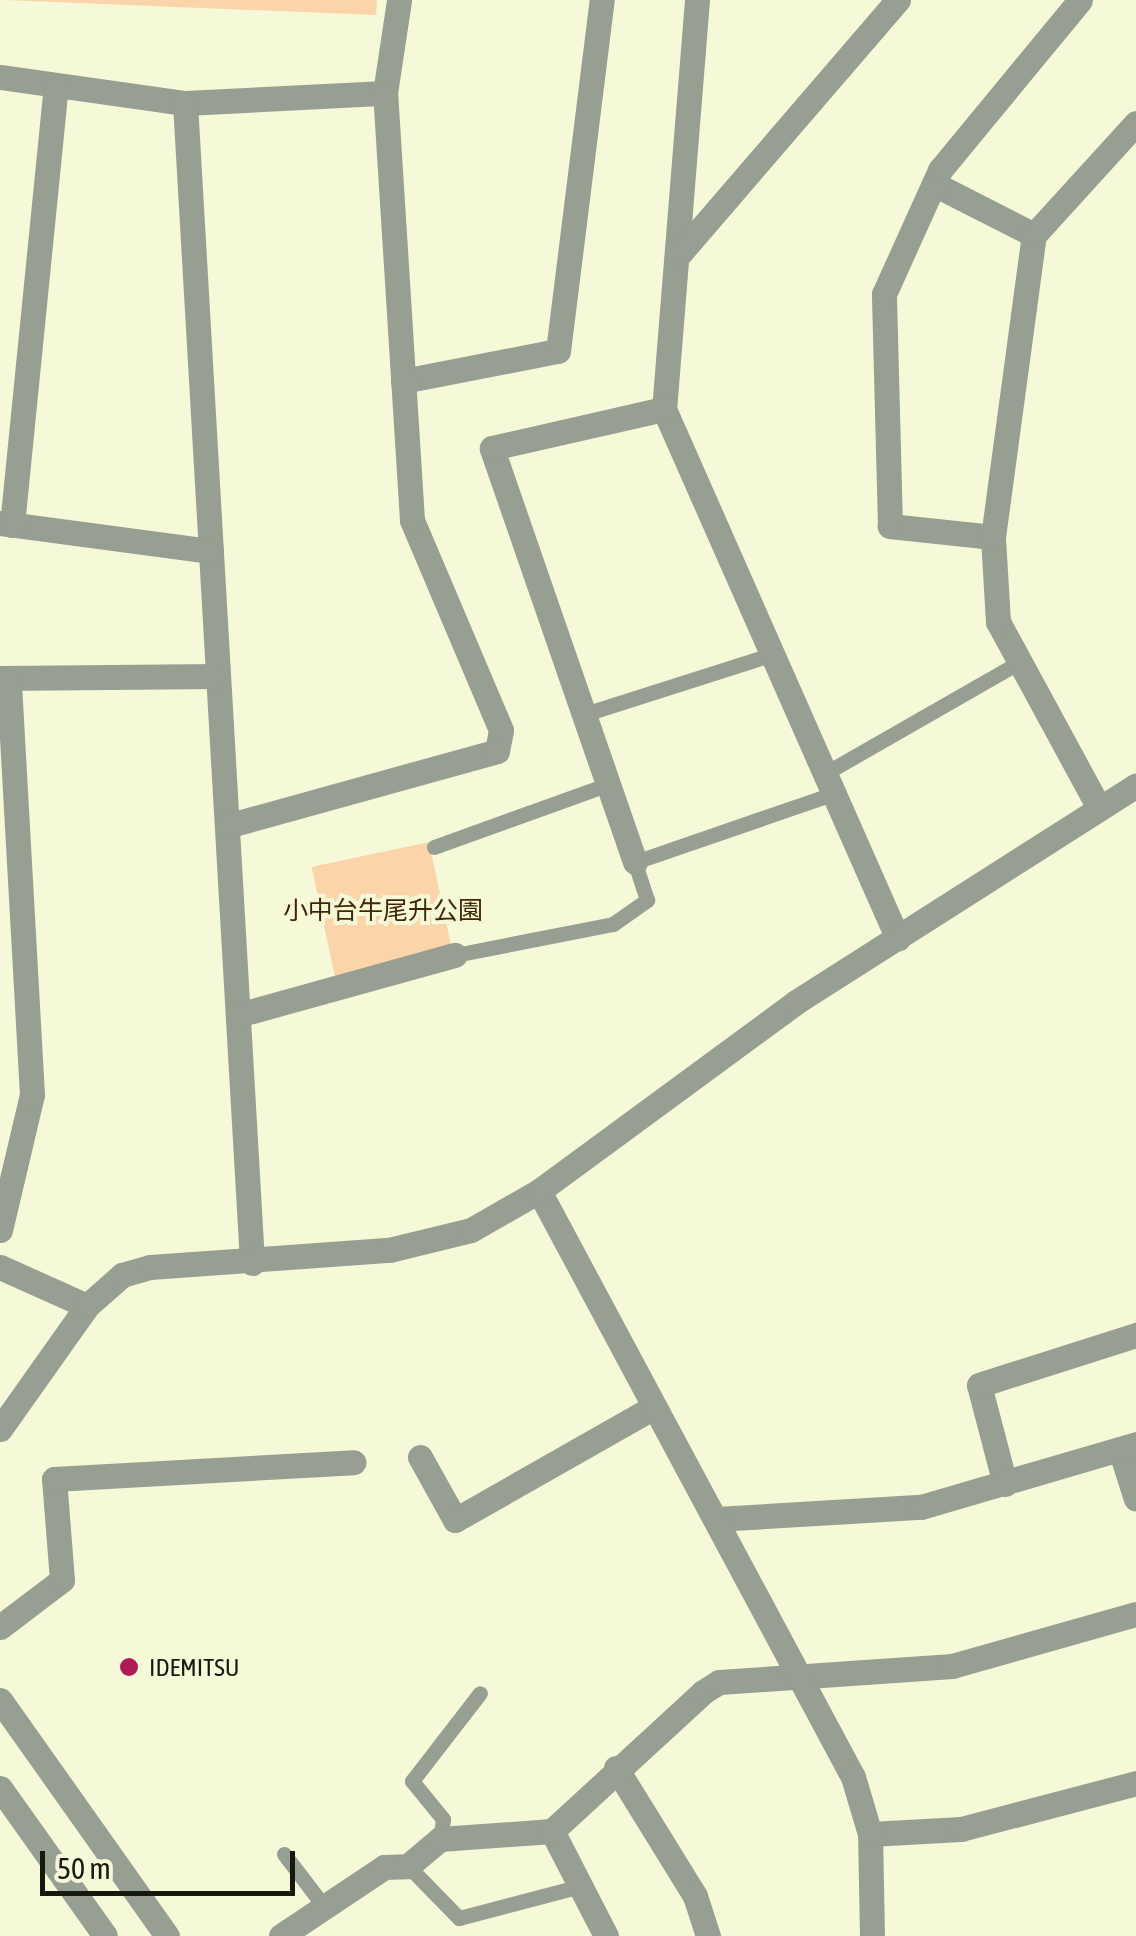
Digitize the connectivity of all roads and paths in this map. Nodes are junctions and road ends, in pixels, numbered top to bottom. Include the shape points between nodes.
1 (400, 0) edge
2 (602, 0) edge
3 (697, 0) edge
4 (898, 0) edge
5 (1080, 0) edge
6 (0, 78) edge
7 (56, 88) junction
8 (385, 92) junction
9 (185, 103) junction
10 (1136, 123) edge
11 (934, 184) junction
12 (1034, 236) junction
13 (681, 252) junction
14 (403, 382) junction
15 (664, 409) junction
16 (6, 524) edge
17 (993, 537) junction
18 (211, 551) junction
19 (773, 654) junction
20 (1018, 662) junction
21 (218, 676) junction
22 (4, 679) edge
23 (585, 714) junction
24 (609, 784) junction
25 (828, 784) junction
26 (1136, 785) edge
27 (1098, 806) junction
28 (227, 826) junction
29 (434, 847) dead end
30 (635, 862) junction
31 (898, 939) junction
32 (456, 955) joint
33 (238, 1016) junction
34 (539, 1191) junction
35 (0, 1230) edge
36 (252, 1263) junction
37 (0, 1267) edge
38 (87, 1306) junction
39 (1136, 1335) edge
40 (654, 1407) junction
41 (0, 1429) edge
42 (1128, 1447) edge
43 (420, 1457) dead end
44 (354, 1462) dead end
45 (1004, 1484) junction
46 (1136, 1499) edge
47 (716, 1519) junction
48 (1136, 1614) edge
49 (0, 1627) edge
50 (798, 1674) junction
51 (480, 1693) dead end
52 (0, 1700) edge
53 (616, 1768) junction
54 (1136, 1783) edge
55 (0, 1788) edge
56 (552, 1830) junction
57 (870, 1834) junction
58 (440, 1839) junction
59 (284, 1854) dead end
60 (408, 1866) junction
61 (580, 1886) junction
62 (324, 1905) junction
63 (105, 1936) edge
64 (167, 1936) edge
65 (281, 1936) edge
66 (606, 1936) edge
67 (708, 1936) edge
68 (872, 1936) edge

1 - 8 street
2 - 14 street via 558,352
3 - 13 street
4 - 13 street
5 - 11 street
6 - 7 street
7 - 9 street
7 - 16 street
8 - 9 street
8 - 14 street
9 - 18 street
10 - 12 street
11 - 12 street
11 - 17 street via 884,294 890,526
12 - 17 street
13 - 15 street
14 - 28 street via 412,520 501,730 497,751
15 - 19 street
15 - 23 street via 492,448
16 - 18 street
17 - 20 street via 998,622
18 - 21 street
19 - 23 lane
19 - 25 street
20 - 25 lane
20 - 27 street
21 - 22 street
21 - 28 street
22 - 35 street via 32,1096
23 - 24 street
24 - 29 lane
24 - 30 street
25 - 30 lane
25 - 31 street
26 - 27 street
27 - 31 street
28 - 33 street
30 - 32 lane via 646,900 613,924
31 - 34 street via 796,1002
32 - 33 street
33 - 36 street
34 - 36 street via 472,1230 388,1250
34 - 40 street
36 - 38 street via 150,1267 122,1275
37 - 38 street
38 - 41 street
39 - 45 street via 979,1385
40 - 43 street via 455,1520
40 - 47 street
42 - 45 street
42 - 46 street
44 - 49 street via 54,1479 62,1580
45 - 47 street via 921,1507
47 - 50 street
48 - 50 street via 952,1666
50 - 53 street via 720,1682
50 - 57 street via 853,1776
51 - 58 lane via 412,1781 443,1819
52 - 64 street
53 - 56 street
53 - 67 street via 695,1896
54 - 57 street via 978,1826
55 - 63 street
56 - 58 street
56 - 61 street
57 - 68 street
58 - 60 street
59 - 62 lane
60 - 61 lane via 459,1918
60 - 62 street via 384,1866
61 - 66 street
62 - 65 street

